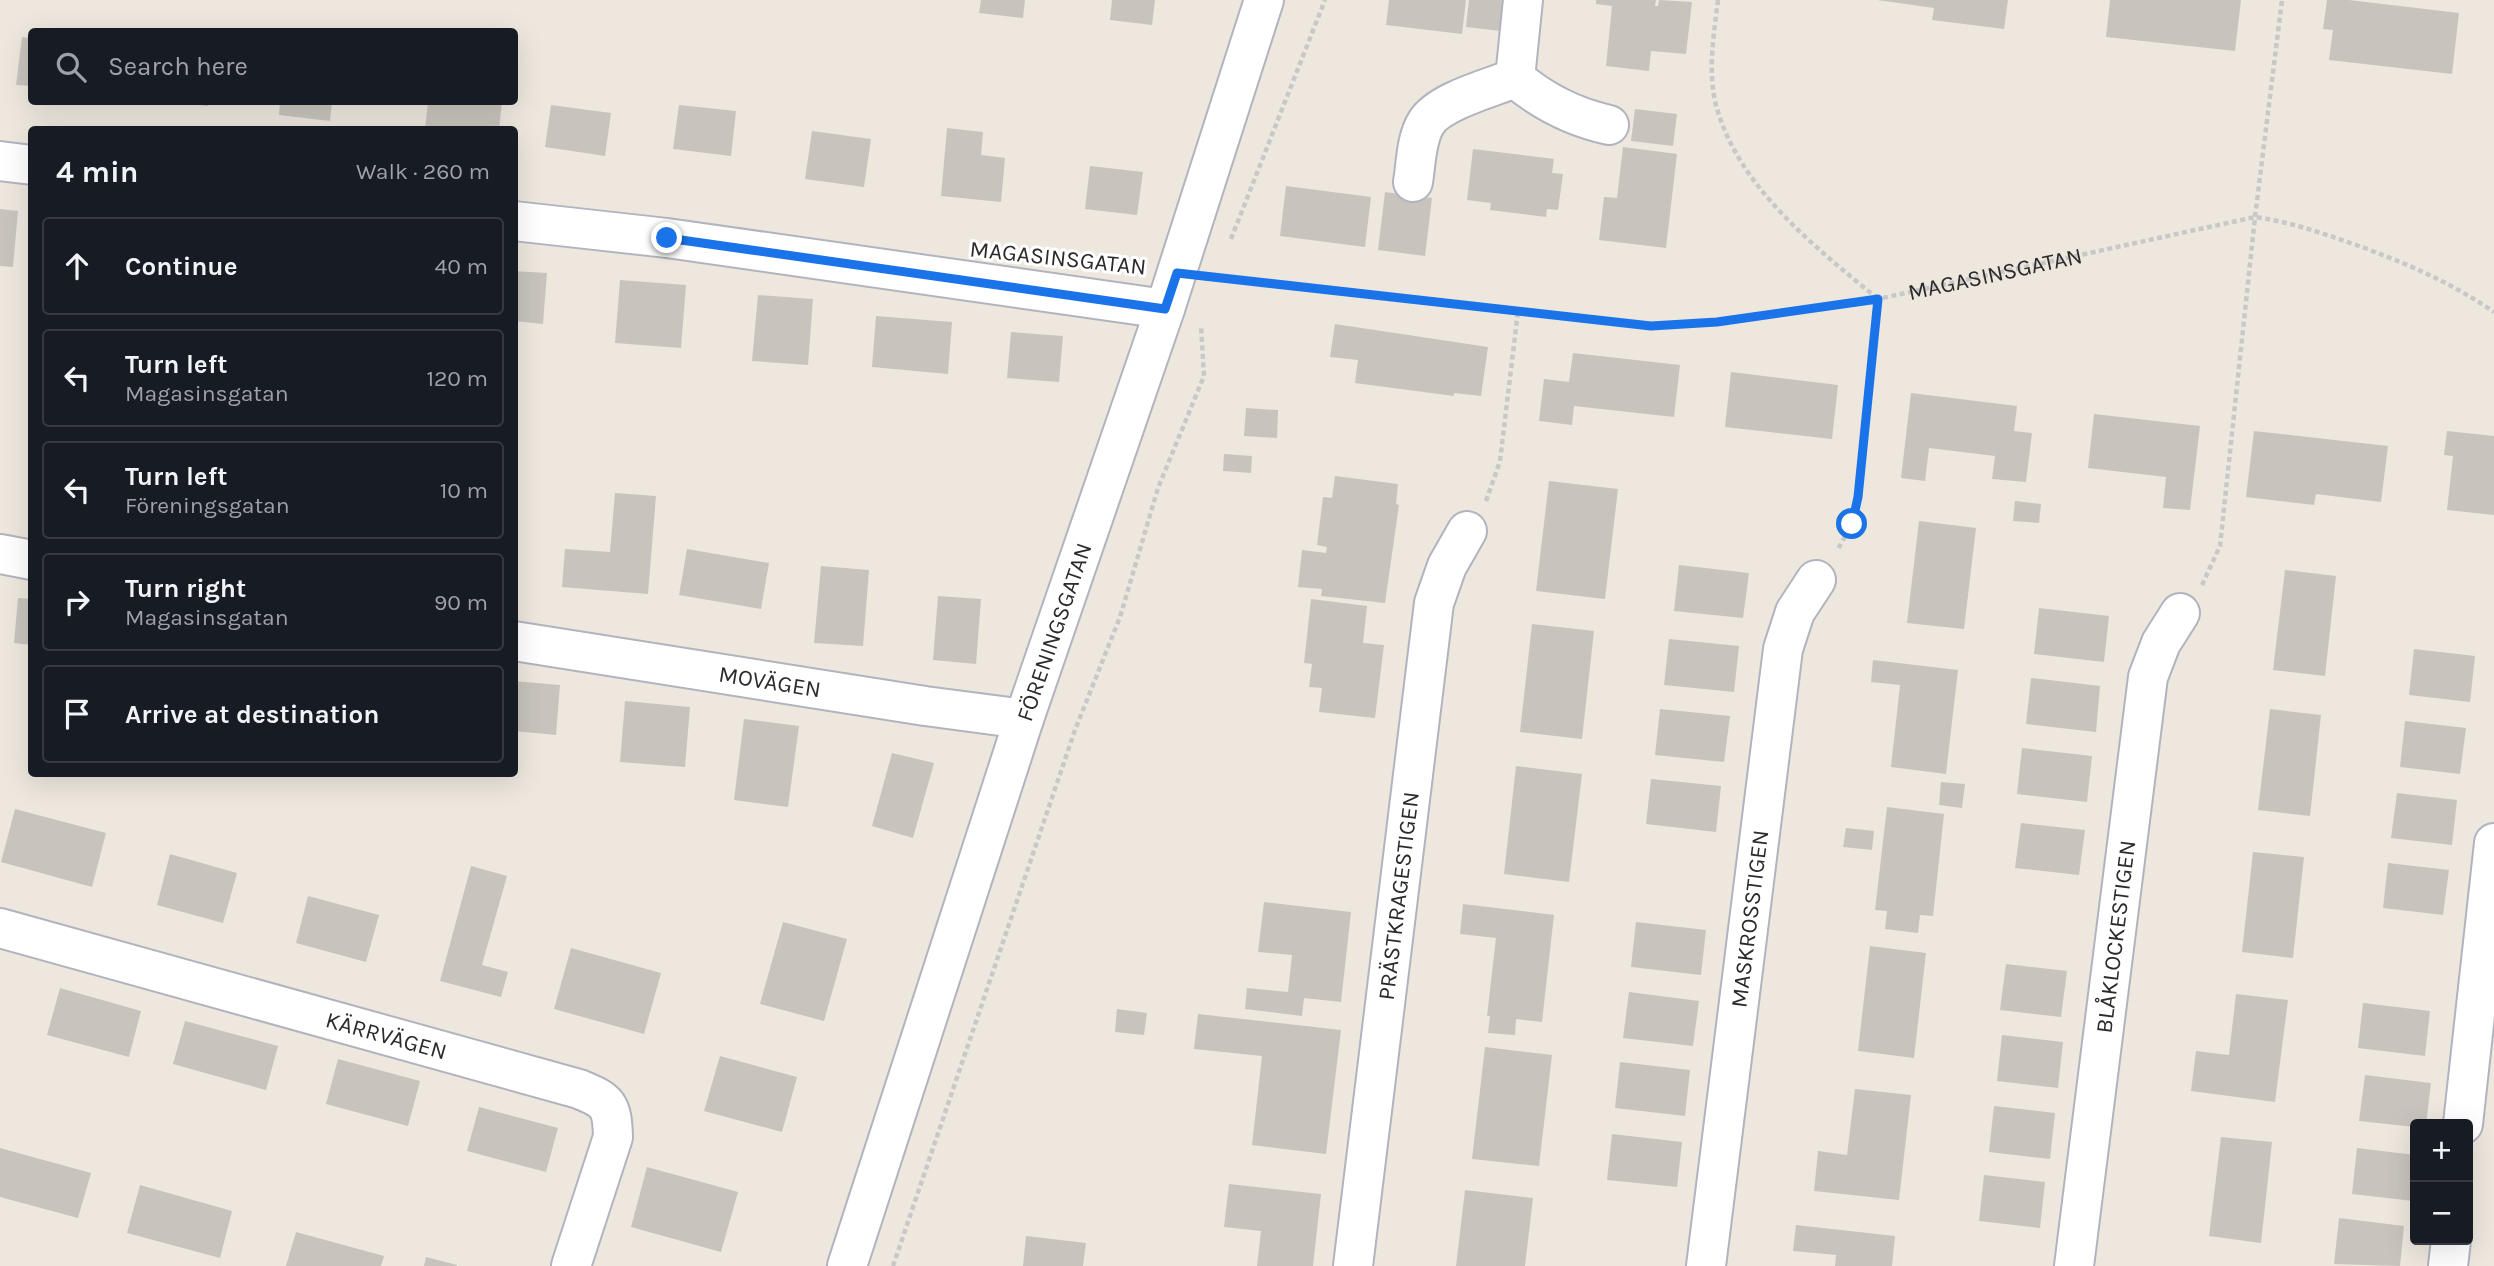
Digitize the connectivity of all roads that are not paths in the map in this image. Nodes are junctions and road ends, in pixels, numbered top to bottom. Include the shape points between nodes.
1 (1264, 0) edge
2 (1523, 0) edge
3 (1514, 78) junction
4 (1609, 125) dead end
5 (0, 161) edge
6 (28, 164) edge
7 (1413, 182) dead end
8 (518, 221) edge
9 (1165, 309) junction
10 (1467, 531) road end
11 (0, 554) edge
12 (28, 559) edge
13 (1816, 580) road end
14 (2180, 613) road end
15 (518, 642) edge
16 (1024, 719) junction
17 (2494, 843) edge
18 (0, 928) edge
19 (2464, 1119) edge
20 (2450, 1245) edge
21 (571, 1266) edge
22 (848, 1266) edge
23 (1353, 1266) edge
24 (1706, 1266) edge
25 (2074, 1266) edge
26 (2448, 1266) edge

1 - 9 street, FÖRENINGSGATAN
2 - 3 street
3 - 4 street via 1556,107
3 - 7 street via 1433,114 1419,141
5 - 6 street
8 - 9 street, MAGASINSGATAN via 667,238
9 - 16 street, FÖRENINGSGATAN
10 - 23 street, PRÄSTKRAGESTIGEN via 1447,566 1434,603
11 - 12 street
13 - 24 street, MASKROSSTIGEN via 1795,612 1783,649
14 - 25 street, BLÅKLOCKESTIGEN via 2161,643 2148,677
15 - 16 street, MOVÄGEN
16 - 22 street, FÖRENINGSGATAN
17 - 19 street
18 - 21 street, KÄRRVÄGEN via 603,1099 612,1116 613,1137
20 - 26 street

